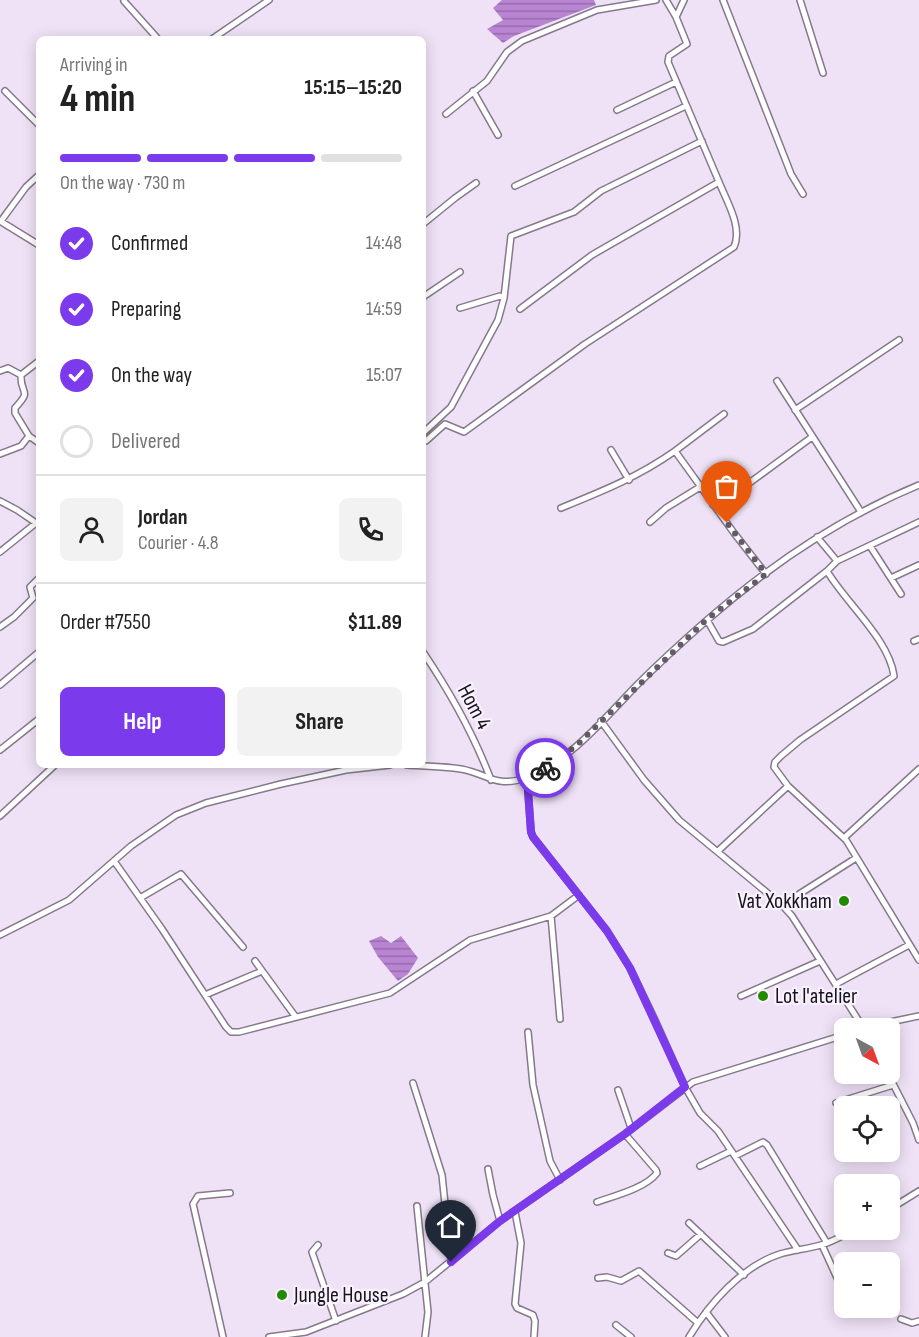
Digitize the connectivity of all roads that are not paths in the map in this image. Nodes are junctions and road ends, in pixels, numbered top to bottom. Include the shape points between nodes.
1 (269, 0) edge
2 (656, 0) edge
3 (666, 0) edge
4 (684, 0) edge
5 (723, 0) edge
6 (800, 0) edge
7 (124, 1) edge
8 (639, 2) edge
9 (676, 17) junction
10 (155, 36) edge
11 (216, 36) edge
12 (823, 73) dead end
13 (676, 82) junction
14 (5, 91) dead end
15 (473, 91) junction
16 (686, 106) junction
17 (617, 110) dead end
18 (446, 114) dead end
19 (36, 122) edge
20 (498, 135) dead end
21 (702, 141) junction
22 (36, 178) edge
23 (719, 182) junction
24 (476, 183) dead end
25 (515, 186) dead end
26 (803, 194) dead end
27 (1, 221) edge
28 (426, 222) edge
29 (36, 243) edge
30 (460, 272) dead end
31 (426, 295) edge
32 (504, 298) junction
33 (460, 308) dead end
34 (520, 309) dead end
35 (899, 340) dead end
36 (36, 363) edge
37 (0, 371) edge
38 (21, 375) junction
39 (777, 381) dead end
40 (795, 410) junction
41 (724, 414) dead end
42 (438, 419) junction
43 (445, 424) junction
44 (426, 430) edge
45 (29, 436) junction
46 (812, 436) junction
47 (36, 441) edge
48 (426, 441) edge
49 (610, 450) dead end
50 (675, 451) junction
51 (0, 454) edge
52 (629, 480) junction
53 (919, 485) edge
54 (700, 486) junction
55 (0, 501) edge
56 (714, 505) junction
57 (561, 508) dead end
58 (861, 512) junction
59 (650, 522) dead end
60 (919, 522) edge
61 (36, 523) edge
62 (36, 525) edge
63 (817, 537) junction
64 (870, 546) junction
65 (0, 552) edge
66 (837, 561) junction
67 (919, 565) edge
68 (827, 571) junction
69 (766, 574) junction
70 (891, 578) junction
71 (36, 581) edge
72 (901, 594) dead end
73 (706, 620) junction
74 (0, 627) edge
75 (36, 655) edge
76 (426, 656) edge
77 (0, 685) edge
78 (36, 720) edge
79 (600, 721) junction
80 (0, 750) edge
81 (426, 767) edge
82 (52, 768) edge
83 (364, 768) edge
84 (919, 769) edge
85 (527, 777) junction
86 (491, 780) junction
87 (788, 786) junction
88 (0, 816) edge
89 (844, 838) junction
90 (717, 851) junction
91 (856, 858) junction
92 (114, 861) junction
93 (579, 895) junction
94 (140, 898) junction
95 (782, 905) junction
96 (551, 916) junction
97 (0, 935) edge
98 (909, 945) junction
99 (243, 947) dead end
100 (919, 960) edge
101 (255, 961) dead end
102 (820, 961) junction
103 (262, 970) junction
104 (836, 984) junction
105 (205, 995) junction
106 (741, 996) dead end
107 (295, 1016) junction
108 (919, 1016) edge
109 (856, 1018) edge
110 (560, 1019) dead end
111 (900, 1020) edge
112 (528, 1032) dead end
113 (834, 1038) edge
114 (413, 1083) dead end
115 (893, 1085) joint
116 (685, 1087) junction
117 (618, 1090) dead end
118 (858, 1096) edge
119 (631, 1128) junction
120 (625, 1134) junction
121 (919, 1140) edge
122 (733, 1154) junction
123 (700, 1166) dead end
124 (488, 1169) dead end
125 (560, 1180) junction
126 (919, 1191) edge
127 (230, 1193) dead end
128 (597, 1202) dead end
129 (900, 1203) edge
130 (417, 1206) dead end
131 (515, 1212) junction
132 (500, 1221) junction
133 (688, 1223) dead end
134 (701, 1234) junction
135 (834, 1239) edge
136 (824, 1244) junction
137 (318, 1245) dead end
138 (798, 1250) junction
139 (668, 1253) dead end
140 (451, 1262) junction
141 (834, 1268) edge
142 (744, 1275) junction
143 (598, 1278) dead end
144 (425, 1282) junction
145 (706, 1312) junction
146 (901, 1318) dead end
147 (336, 1321) junction
148 (919, 1321) edge
149 (698, 1323) junction
150 (616, 1325) dead end
151 (223, 1337) edge
152 (269, 1337) edge
153 (425, 1337) edge
154 (534, 1337) edge
155 (631, 1337) edge
156 (689, 1337) edge
157 (725, 1337) edge

1 - 11 street
2 - 8 street
3 - 9 street
4 - 9 street
5 - 26 street via 791,174
6 - 12 street
7 - 10 street
8 - 15 street via 597,10 522,40 507,52 487,81
9 - 13 street via 687,44 667,59
13 - 16 street
13 - 17 street
14 - 19 street
15 - 18 street
15 - 20 street
16 - 21 street
16 - 25 street
21 - 23 street
21 - 32 street via 601,191 574,212 511,236
22 - 27 street
23 - 34 street via 592,255
23 - 43 street via 736,230 735,247 585,344 464,432
24 - 28 street
27 - 29 street
30 - 31 street
32 - 33 street
32 - 42 street via 493,332 452,406
35 - 40 street
36 - 38 street
37 - 38 street via 8,368
38 - 45 street via 26,395 15,413
39 - 40 street
40 - 46 street
41 - 50 street
42 - 43 street
42 - 44 street
43 - 48 street
45 - 47 street
45 - 51 street via 21,446
46 - 56 street via 752,482
46 - 58 street
49 - 52 street
50 - 52 street
50 - 54 street
52 - 57 street
53 - 58 street
54 - 56 street
54 - 59 street
55 - 61 street
56 - 69 street
58 - 63 street
60 - 64 street
62 - 65 street
63 - 66 street
63 - 69 street
64 - 66 street
64 - 70 street
66 - 68 street
67 - 70 street
68 - 73 street via 753,629 723,642
68 - 87 street via 870,628 895,674 775,762 774,767
69 - 73 street
70 - 72 street
71 - 74 street via 30,587 33,598
73 - 79 street
75 - 77 street
76 - 86 street, Hom 4 via 470,733
78 - 80 street
79 - 85 street via 565,755
79 - 90 street via 679,820
81 - 86 street via 476,772
82 - 88 street
83 - 92 street via 206,803 161,824
84 - 89 street
85 - 86 street via 507,782
85 - 93 street via 531,832
87 - 89 street
87 - 90 street
89 - 91 street
90 - 95 street
91 - 95 street
91 - 98 street
92 - 94 street
92 - 97 street via 69,900
93 - 96 street
93 - 116 street via 630,968
94 - 99 street via 181,874
94 - 105 street
95 - 102 street
96 - 107 street via 470,940 390,993
96 - 110 street
98 - 100 street
98 - 104 street
101 - 103 street
102 - 104 street
102 - 106 street
103 - 105 street
103 - 107 street
104 - 109 street
105 - 107 street via 231,1032
108 - 111 street
112 - 125 street via 533,1085 550,1161
113 - 116 street
114 - 140 street via 442,1175
115 - 118 street
115 - 121 street
116 - 119 street
116 - 122 street
117 - 119 street
119 - 120 street
120 - 125 street
120 - 128 street via 657,1173 629,1191
122 - 123 street
122 - 136 street via 763,1142 767,1145
122 - 138 street
124 - 132 street
125 - 131 street
126 - 129 street
127 - 151 street via 198,1196 193,1204
130 - 144 street
131 - 132 street
131 - 154 street via 521,1243 515,1304 533,1315
132 - 140 street
133 - 134 street
134 - 139 street via 676,1256
134 - 142 street
135 - 136 street
136 - 138 street
136 - 141 street
137 - 147 street via 312,1252
138 - 142 street via 759,1263
140 - 144 street
142 - 145 street
143 - 149 street via 621,1281 639,1271
144 - 147 street
144 - 153 street
145 - 149 street
145 - 157 street
146 - 148 street via 912,1323
147 - 152 street via 306,1332
149 - 156 street
150 - 155 street

